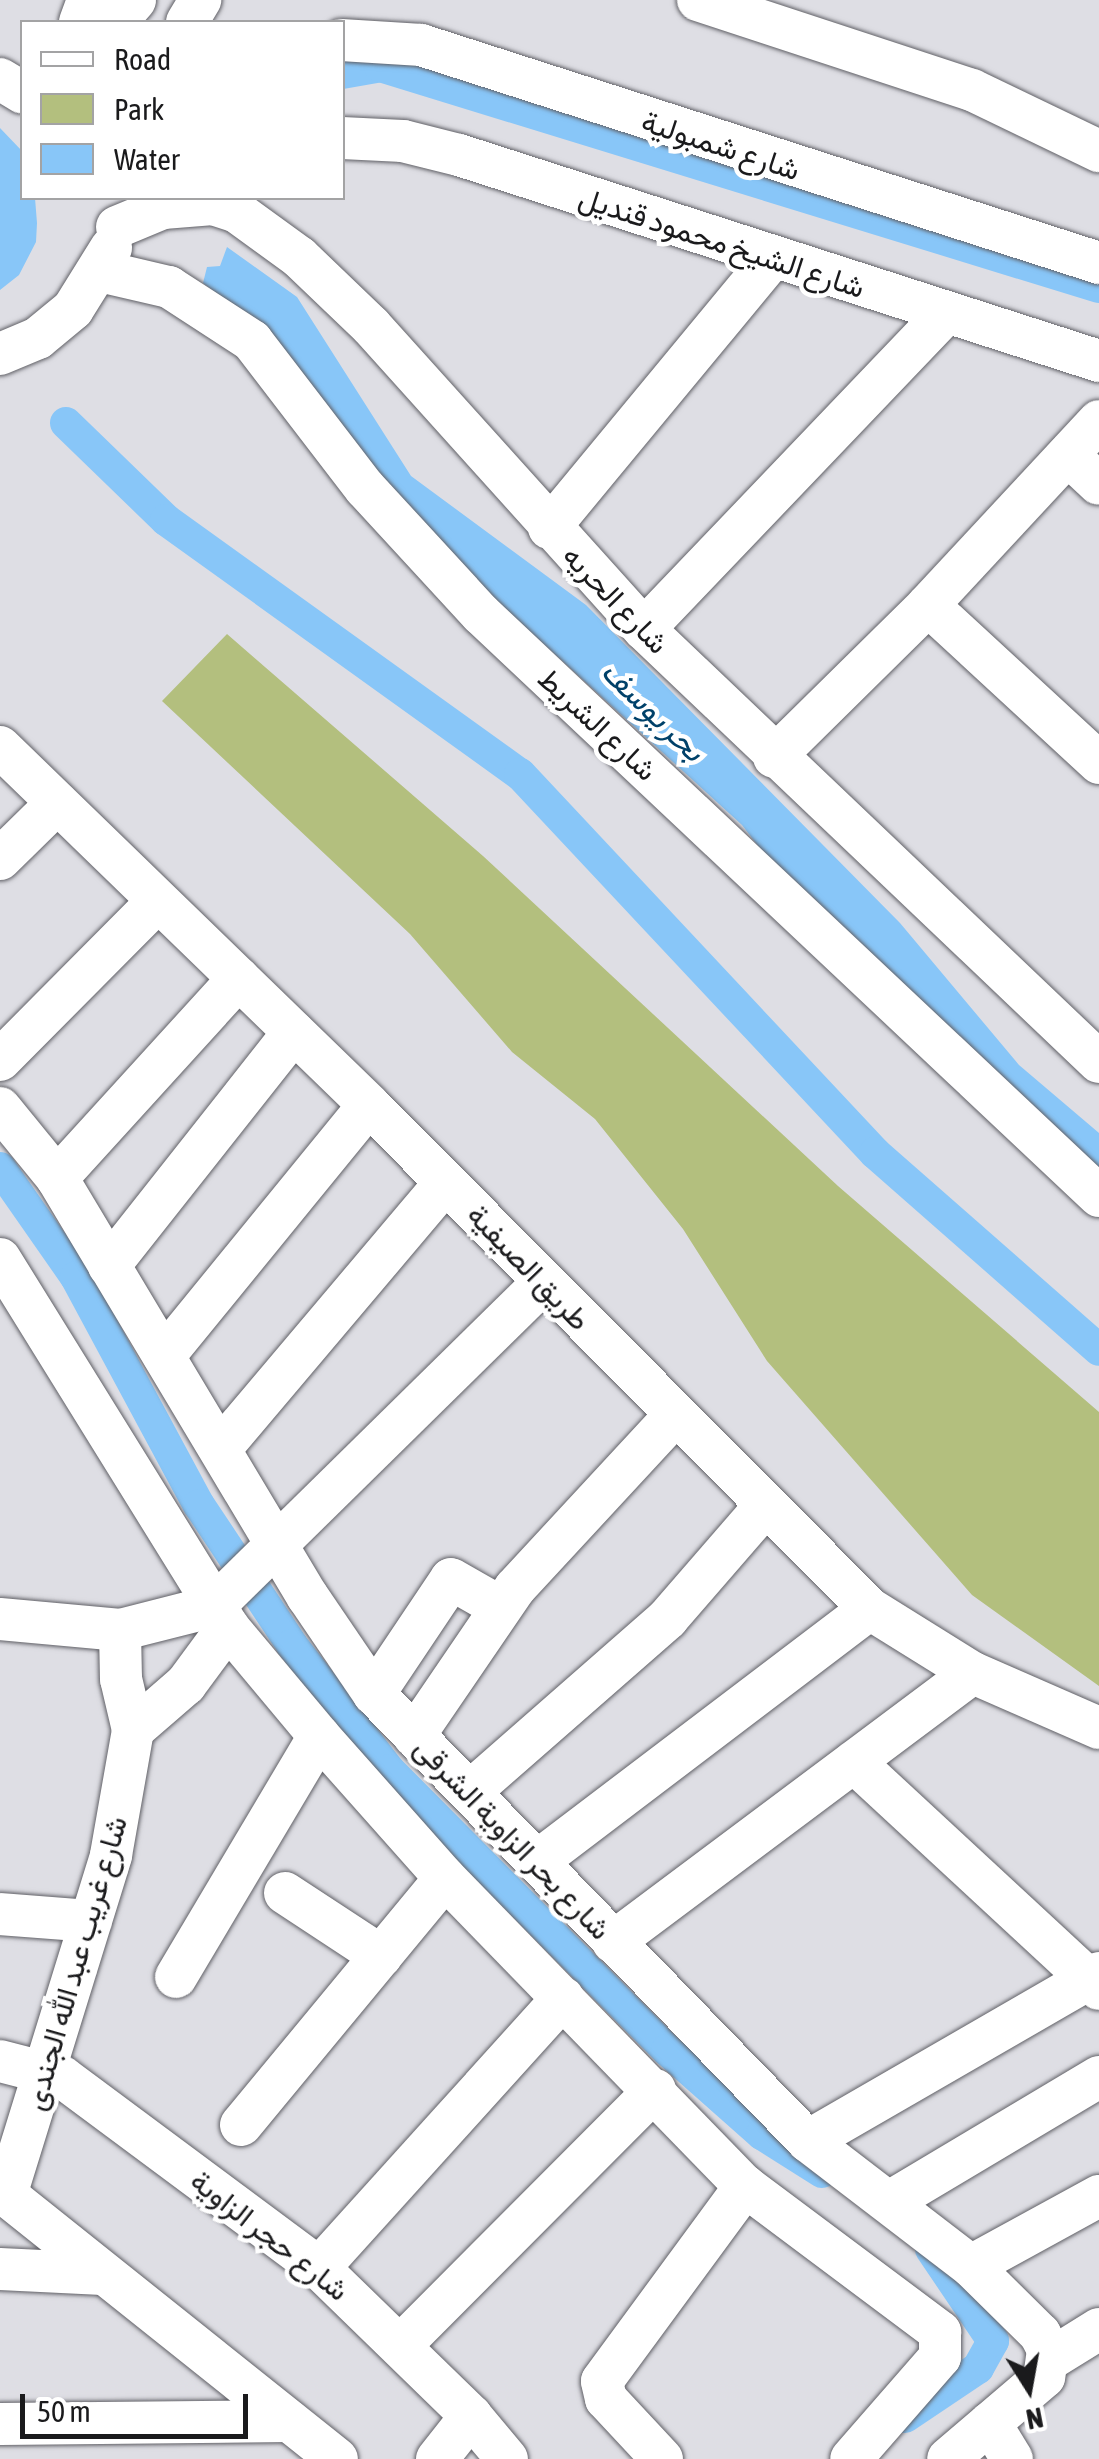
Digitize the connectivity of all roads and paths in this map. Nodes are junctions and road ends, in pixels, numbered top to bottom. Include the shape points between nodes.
1 (698, 0) edge
2 (120, 12) edge
3 (88, 20) edge
4 (345, 40) edge
5 (345, 138) edge
6 (1099, 151) edge
7 (119, 206) edge
8 (771, 260) junction
9 (1099, 263) edge
10 (100, 271) junction
11 (945, 314) junction
12 (0, 354) edge
13 (1099, 361) edge
14 (1099, 421) edge
15 (1068, 455) junction
16 (1099, 484) edge
17 (549, 528) junction
18 (928, 605) junction
19 (644, 629) junction
20 (774, 757) junction
21 (4, 759) edge
22 (1099, 763) edge
23 (57, 803) junction
24 (0, 859) edge
25 (158, 901) junction
26 (239, 978) junction
27 (294, 1032) junction
28 (0, 1060) edge
29 (1099, 1062) edge
30 (370, 1104) junction
31 (0, 1108) edge
32 (57, 1178) junction
33 (446, 1182) junction
34 (1099, 1196) edge
35 (0, 1259) edge
36 (109, 1266) junction
37 (544, 1282) junction
38 (164, 1356) junction
39 (675, 1415) junction
40 (221, 1448) junction
41 (765, 1506) junction
42 (280, 1546) junction
43 (500, 1607) junction
44 (870, 1609) junction
45 (221, 1616) junction
46 (0, 1619) edge
47 (120, 1630) junction
48 (973, 1673) junction
49 (374, 1694) junction
50 (1099, 1728) edge
51 (133, 1730) junction
52 (319, 1736) junction
53 (414, 1736) junction
54 (854, 1762) junction
55 (473, 1789) junction
56 (539, 1860) junction
57 (445, 1878) junction
58 (284, 1893) dead end
59 (0, 1914) edge
60 (91, 1922) junction
61 (614, 1942) junction
62 (381, 1956) junction
63 (176, 1976) dead end
64 (1096, 1980) edge
65 (564, 1998) junction
66 (0, 2061) edge
67 (47, 2070) junction
68 (1099, 2078) edge
69 (655, 2090) junction
70 (241, 2125) dead end
71 (808, 2141) junction
72 (745, 2186) junction
73 (3, 2192) edge
74 (1099, 2196) edge
75 (891, 2202) junction
76 (971, 2266) junction
77 (0, 2268) edge
78 (319, 2268) junction
79 (103, 2274) junction
80 (1099, 2330) edge
81 (401, 2344) junction
82 (1049, 2360) junction
83 (471, 2416) junction
84 (289, 2421) junction
85 (990, 2423) junction
86 (0, 2424) edge
87 (337, 2459) edge
88 (437, 2459) edge
89 (506, 2459) edge
90 (662, 2459) edge
91 (851, 2459) edge
92 (948, 2459) edge
93 (1012, 2459) edge

1 - 6 street via 972,90
2 - 3 street
4 - 9 street, شارع شمبولية via 421,45
5 - 8 street, شارع الشيخ محمود قنديل via 403,141 459,155
7 - 10 street, شارع الحريه
7 - 17 street, شارع الحريه via 213,204 257,226 371,326
8 - 11 street, شارع الشيخ محمود قنديل
8 - 17 street
10 - 12 street, شارع الحريه via 73,310 38,338
10 - 34 street, شارع الشريط via 169,287 252,341 366,488 481,614
11 - 13 street, شارع الشيخ محمود قنديل
11 - 19 street
14 - 15 street
15 - 16 street
15 - 18 street
17 - 19 street, شارع الحريه
18 - 20 street
18 - 22 street
19 - 20 street, شارع الحريه
20 - 29 street, شارع الحريه
21 - 23 street, طريق الصيفية
23 - 24 street
23 - 25 street, طريق الصيفية
25 - 26 street, طريق الصيفية
25 - 28 street
26 - 27 street, طريق الصيفية
26 - 32 street
27 - 30 street, طريق الصيفية
27 - 36 street
30 - 33 street, طريق الصيفية
30 - 38 street
31 - 32 street, شارع بحر الزاوية الشرقى
32 - 36 street, شارع بحر الزاوية الشرقى
33 - 37 street, طريق الصيفية
33 - 40 street
35 - 45 street
36 - 38 street, شارع بحر الزاوية الشرقى
37 - 39 street, طريق الصيفية
37 - 42 street
38 - 40 street, شارع بحر الزاوية الشرقى
39 - 41 street, طريق الصيفية
39 - 43 street
40 - 42 street, شارع بحر الزاوية الشرقى
41 - 44 street, طريق الصيفية
41 - 55 street via 668,1618
42 - 45 street
42 - 49 street, شارع بحر الزاوية الشرقى
43 - 49 street via 451,1579
43 - 53 street
44 - 48 street, طريق الصيفية
44 - 56 street
45 - 47 street
45 - 51 street via 186,1684
45 - 52 street
46 - 47 street
47 - 51 street, شارع غريب عبد الله الجندى via 121,1679
48 - 50 street, طريق الصيفية
48 - 54 street
49 - 53 street, شارع بحر الزاوية الشرقى
51 - 60 street, شارع غريب عبد الله الجندى
52 - 57 street
52 - 63 street
53 - 55 street, شارع بحر الزاوية الشرقى
54 - 61 street
54 - 64 street
55 - 56 street, شارع بحر الزاوية الشرقى
56 - 61 street, شارع بحر الزاوية الشرقى
57 - 62 street
57 - 65 street
58 - 62 street
59 - 60 street
60 - 67 street, شارع غريب عبد الله الجندى
61 - 71 street, شارع بحر الزاوية الشرقى
62 - 70 street
64 - 71 street
65 - 69 street
65 - 78 street
66 - 67 street, شارع حجر الزاوية
67 - 73 street, شارع غريب عبد الله الجندى
67 - 78 street, شارع حجر الزاوية
68 - 75 street
69 - 72 street
69 - 81 street
71 - 75 street, شارع بحر الزاوية الشرقى
72 - 90 street via 602,2381 606,2399
72 - 91 street via 940,2332 940,2356
73 - 79 street
74 - 76 street
75 - 76 street, شارع بحر الزاوية الشرقى
76 - 82 street, شارع بحر الزاوية الشرقى via 1040,2334
77 - 79 street
78 - 81 street, شارع حجر الزاوية
79 - 84 street
80 - 82 street
81 - 83 street, شارع حجر الزاوية
82 - 85 street via 1038,2384
83 - 88 street
83 - 89 street, شارع حجر الزاوية
84 - 86 street
84 - 87 street
85 - 92 street
85 - 93 street

